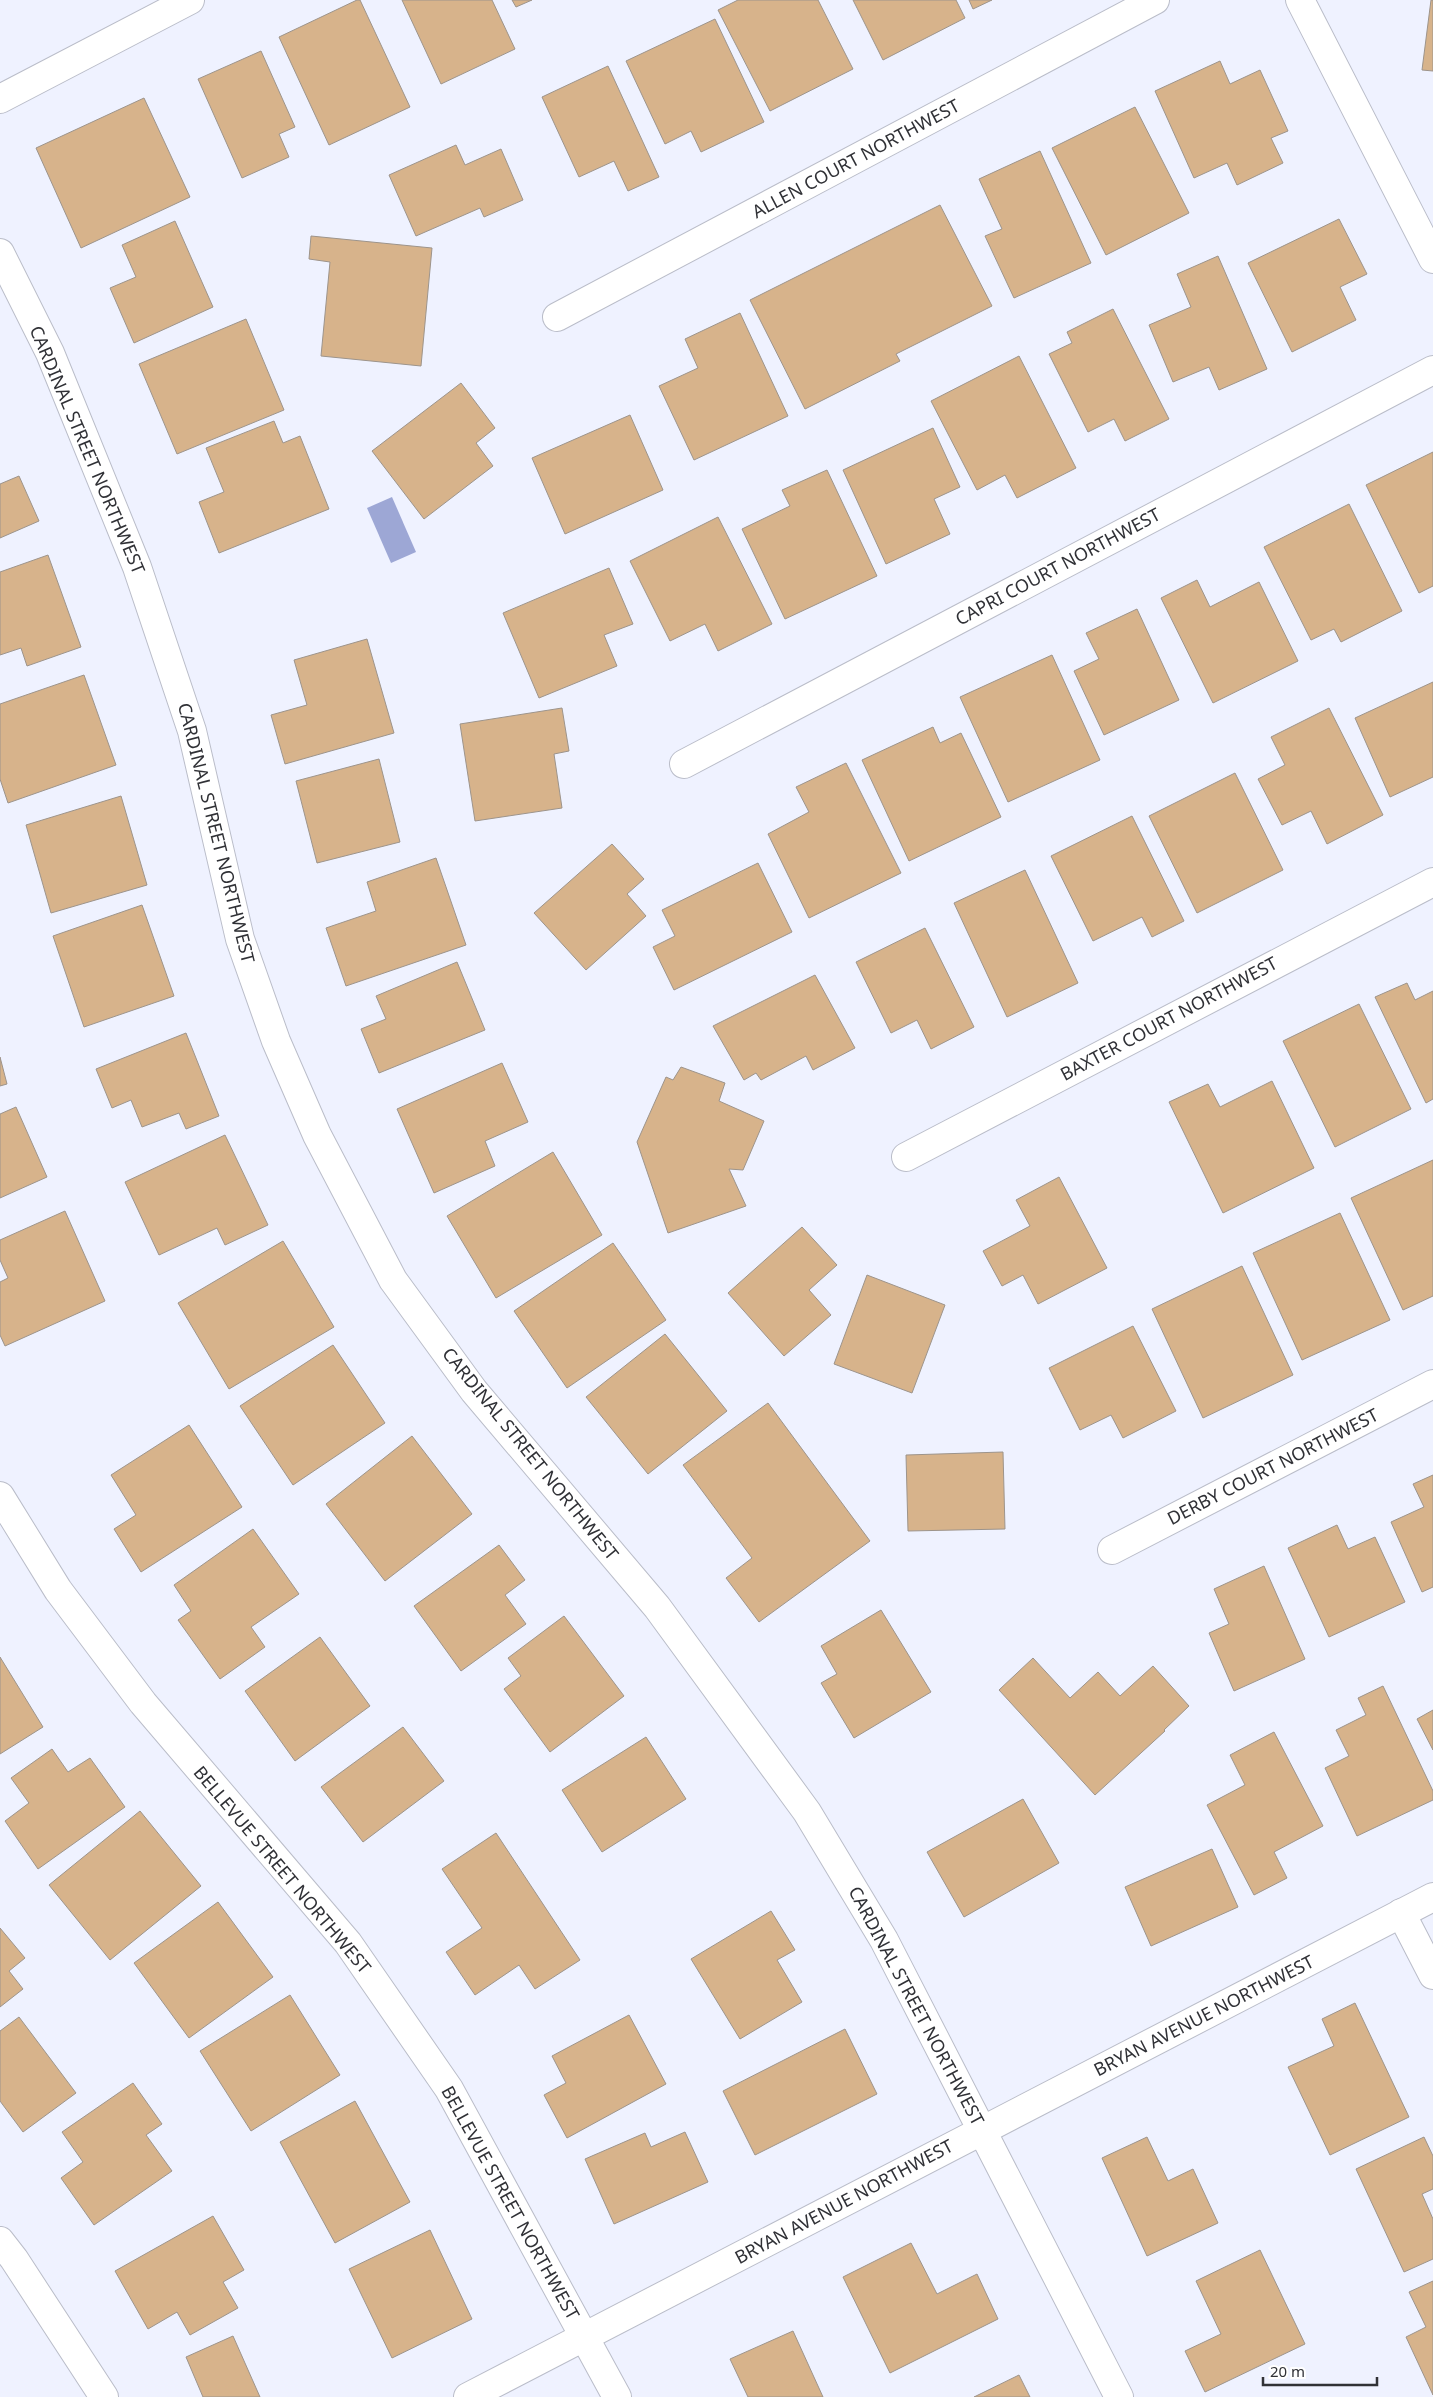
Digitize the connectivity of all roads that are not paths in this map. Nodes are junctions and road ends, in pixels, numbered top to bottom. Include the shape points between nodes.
1 (190, 0) edge
2 (1155, 0) edge
3 (1300, 0) edge
4 (0, 99) edge
5 (0, 253) edge
6 (1433, 259) edge
7 (557, 317) dead end
8 (1433, 370) edge
9 (684, 764) dead end
10 (1433, 882) edge
11 (906, 1157) dead end
12 (1433, 1384) edge
13 (0, 1496) edge
14 (1112, 1550) dead end
15 (1433, 1897) edge
16 (1401, 1913) junction
17 (1433, 1975) edge
18 (983, 2128) junction
19 (0, 2241) edge
20 (585, 2338) junction
21 (104, 2397) edge
22 (468, 2397) edge
23 (616, 2397) edge
24 (1119, 2397) edge

1 - 4 street
2 - 7 street, ALLEN COURT NORTHWEST
3 - 6 street
5 - 18 street, CARDINAL STREET NORTHWEST via 50,353 137,567 192,731 240,939 276,1041 317,1135 384,1263 474,1391 657,1607 807,1812 884,1940
8 - 9 street, CAPRI COURT NORTHWEST
10 - 11 street, BAXTER COURT NORTHWEST
12 - 14 street, DERBY COURT NORTHWEST
13 - 20 street, BELLEVUE STREET NORTHWEST via 58,1590 241,1821 348,1944 449,2089
15 - 16 street, BRYAN AVENUE NORTHWEST
16 - 17 street
16 - 18 street, BRYAN AVENUE NORTHWEST
18 - 20 street, BRYAN AVENUE NORTHWEST
18 - 24 street, CARDINAL STREET NORTHWEST
19 - 21 street
20 - 22 street, BRYAN AVENUE NORTHWEST
20 - 23 street, BELLEVUE STREET NORTHWEST

